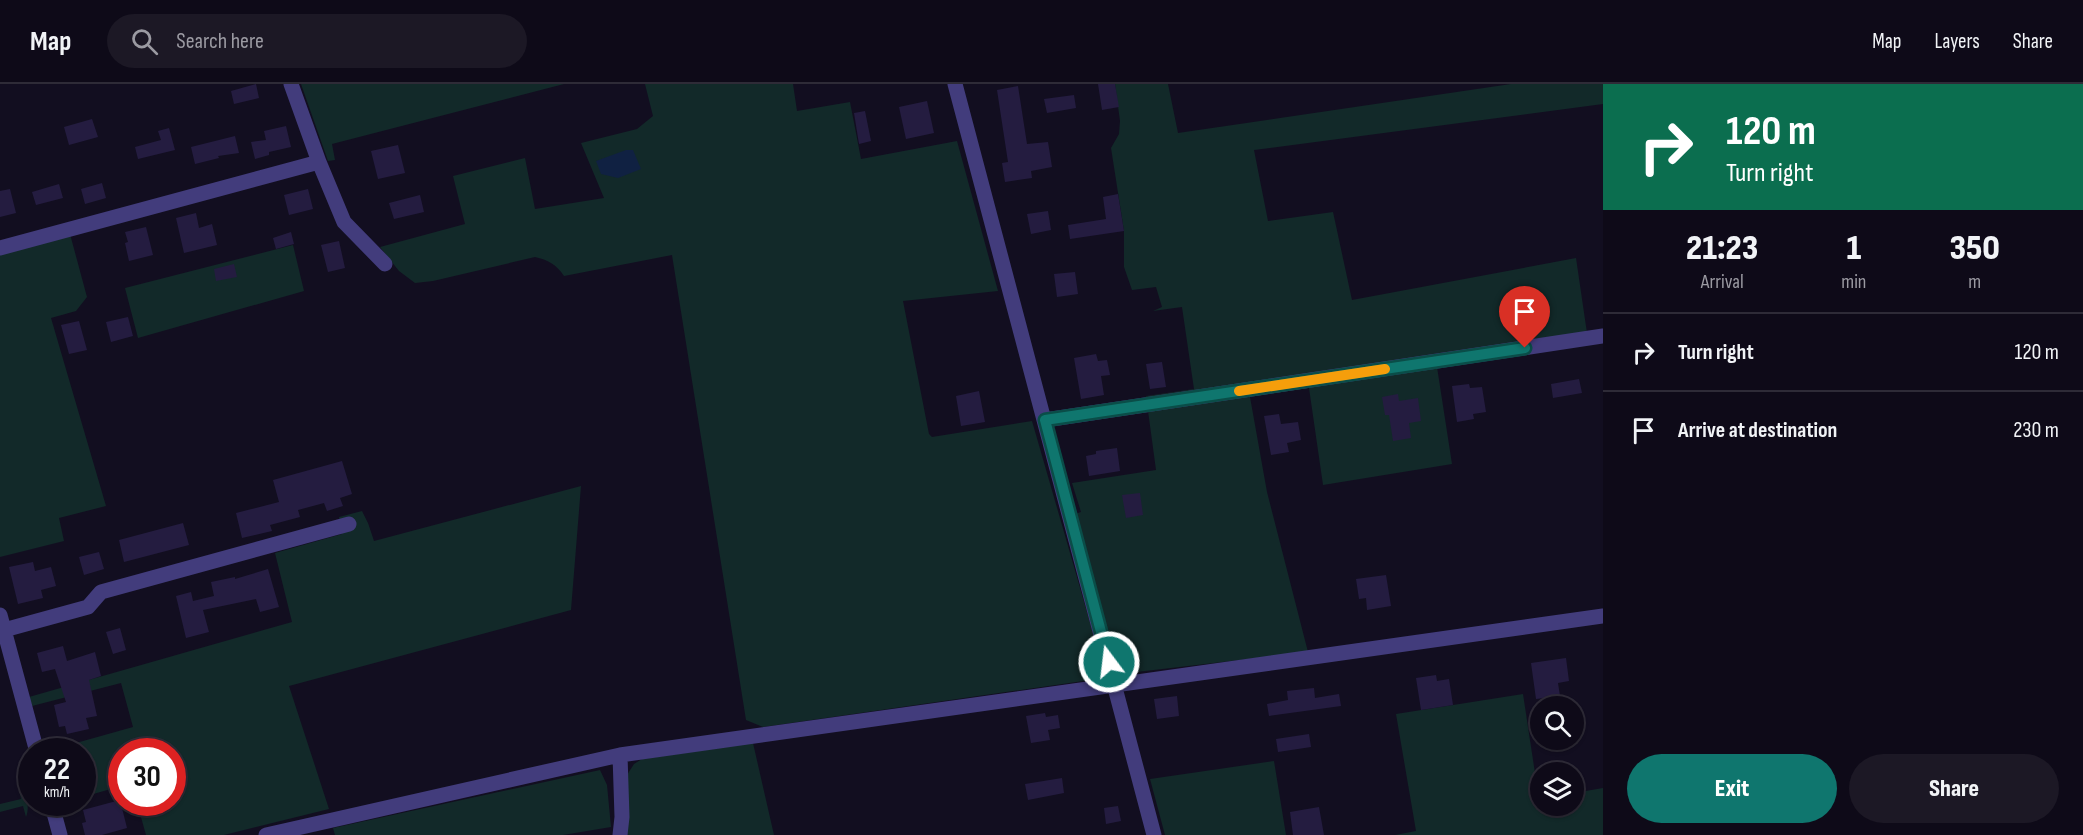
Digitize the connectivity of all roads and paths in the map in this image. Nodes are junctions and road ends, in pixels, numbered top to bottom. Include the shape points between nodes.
1 (291, 84) edge
2 (955, 84) edge
3 (320, 162) junction
4 (0, 248) edge
5 (385, 264) dead end
6 (1603, 336) edge
7 (1045, 420) junction
8 (349, 524) dead end
9 (0, 615) edge
10 (1603, 616) edge
11 (4, 630) junction
12 (6, 661) edge
13 (1115, 685) junction
14 (33, 738) edge
15 (620, 755) junction
16 (55, 816) edge
17 (60, 835) edge
18 (266, 835) edge
19 (620, 835) edge
20 (1154, 835) edge

1 - 3 street
2 - 7 street
3 - 4 street
3 - 5 street via 344,222
6 - 7 street
7 - 13 street
8 - 11 street via 101,592 88,608
9 - 11 street
10 - 13 street
11 - 12 street
12 - 14 street
13 - 15 street
13 - 20 street
15 - 18 street
15 - 19 street
16 - 17 street

